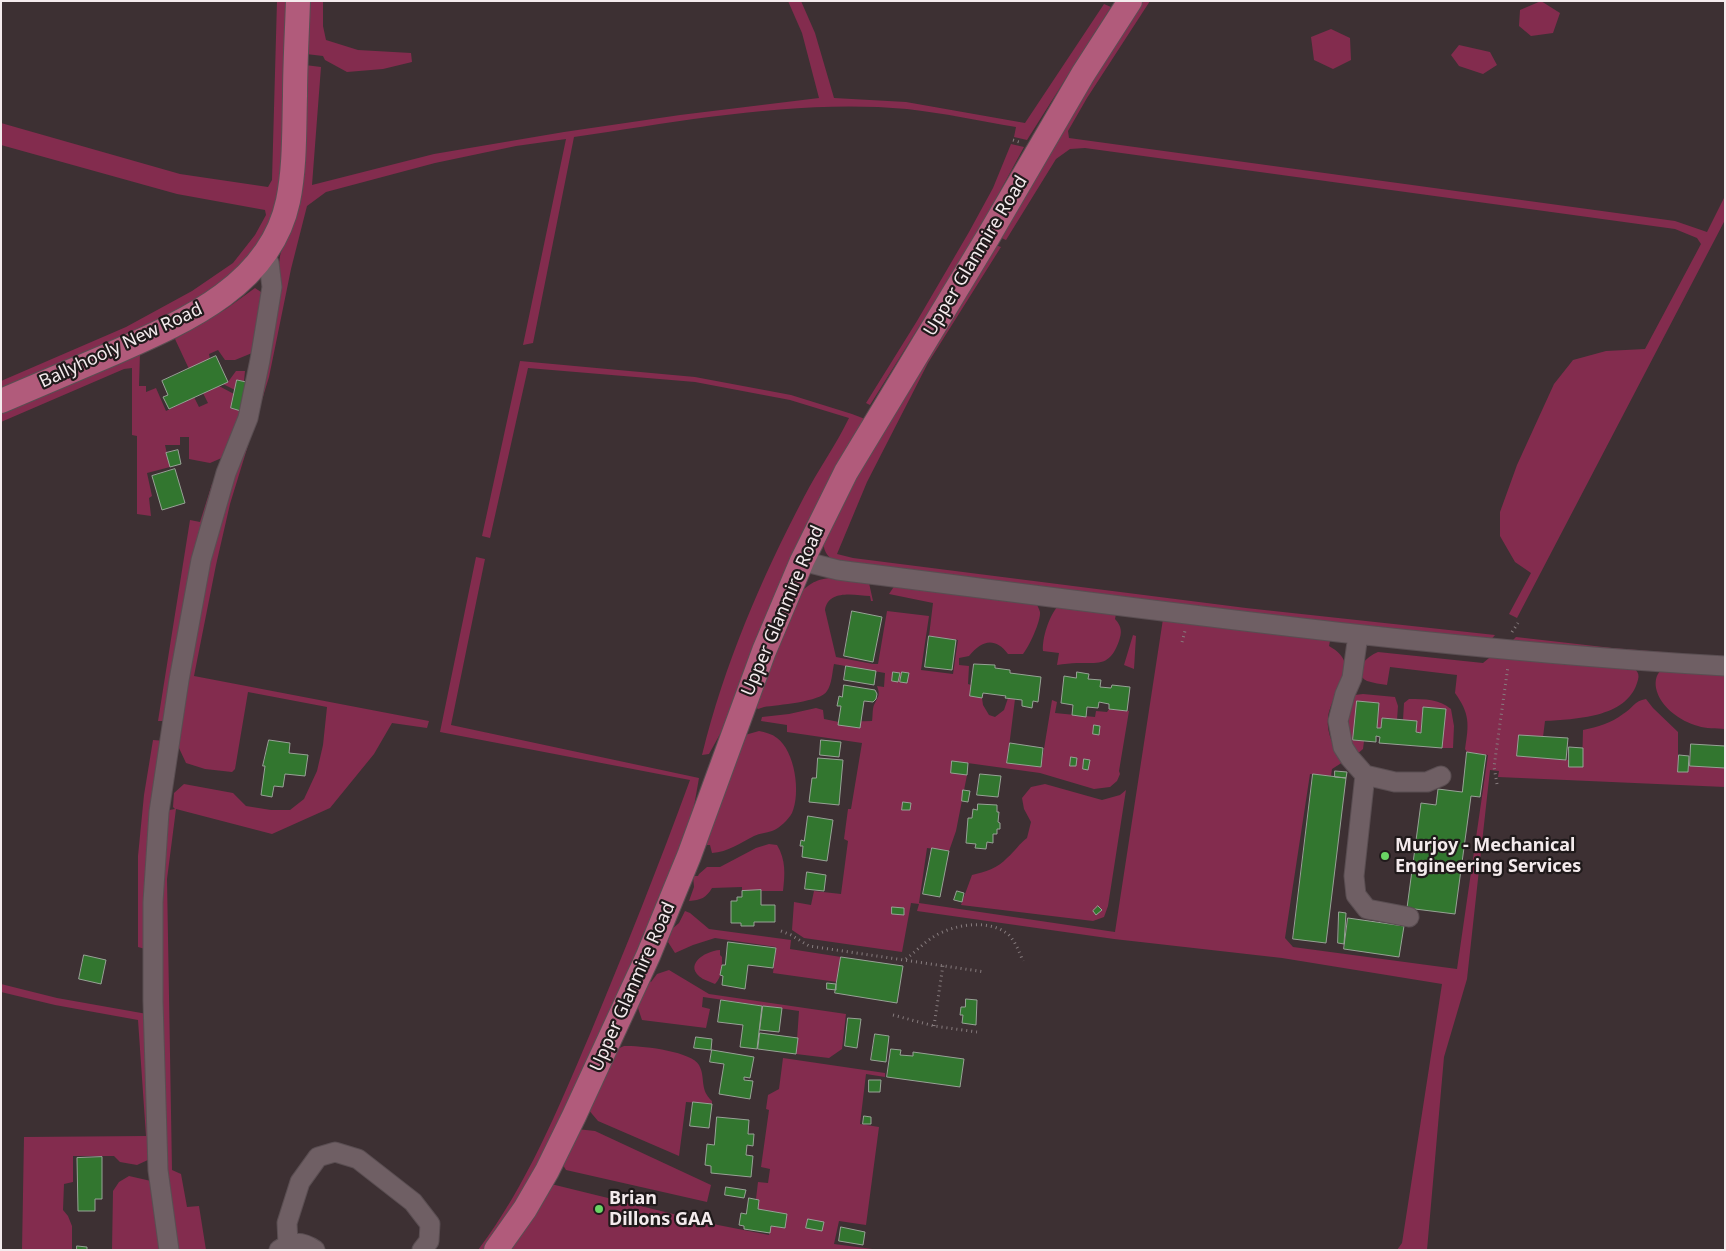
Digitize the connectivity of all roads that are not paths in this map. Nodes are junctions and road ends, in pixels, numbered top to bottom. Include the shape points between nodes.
1 (298, 1) edge
2 (1130, 1) edge
3 (263, 257) junction
4 (1, 401) edge
5 (802, 561) junction
6 (1358, 635) junction
7 (1725, 666) edge
8 (1365, 776) junction
9 (1441, 776) dead end
10 (1409, 917) dead end
11 (283, 1247) edge
12 (169, 1250) edge
13 (315, 1250) edge
14 (422, 1250) edge
15 (496, 1250) edge

1 - 3 main road, Ballyhooly New Road via 291,180 284,217
2 - 5 main road, Upper Glanmire Road via 863,442
3 - 4 main road, Ballyhooly New Road via 226,294 196,314
3 - 12 street via 268,263 272,287 260,360 248,418 226,473 201,560 159,812 153,902 153,1001 158,1170
5 - 6 street via 838,570
5 - 15 main road, Upper Glanmire Road via 764,651 689,856 648,956 547,1171
6 - 7 street
6 - 8 street via 1352,678 1338,721 1343,747
8 - 9 street via 1394,782 1427,782
8 - 10 street via 1354,876 1356,895 1367,909
11 - 13 street via 305,1243
11 - 14 street via 300,1182 318,1157 335,1152 358,1159 413,1202 430,1224 429,1240

